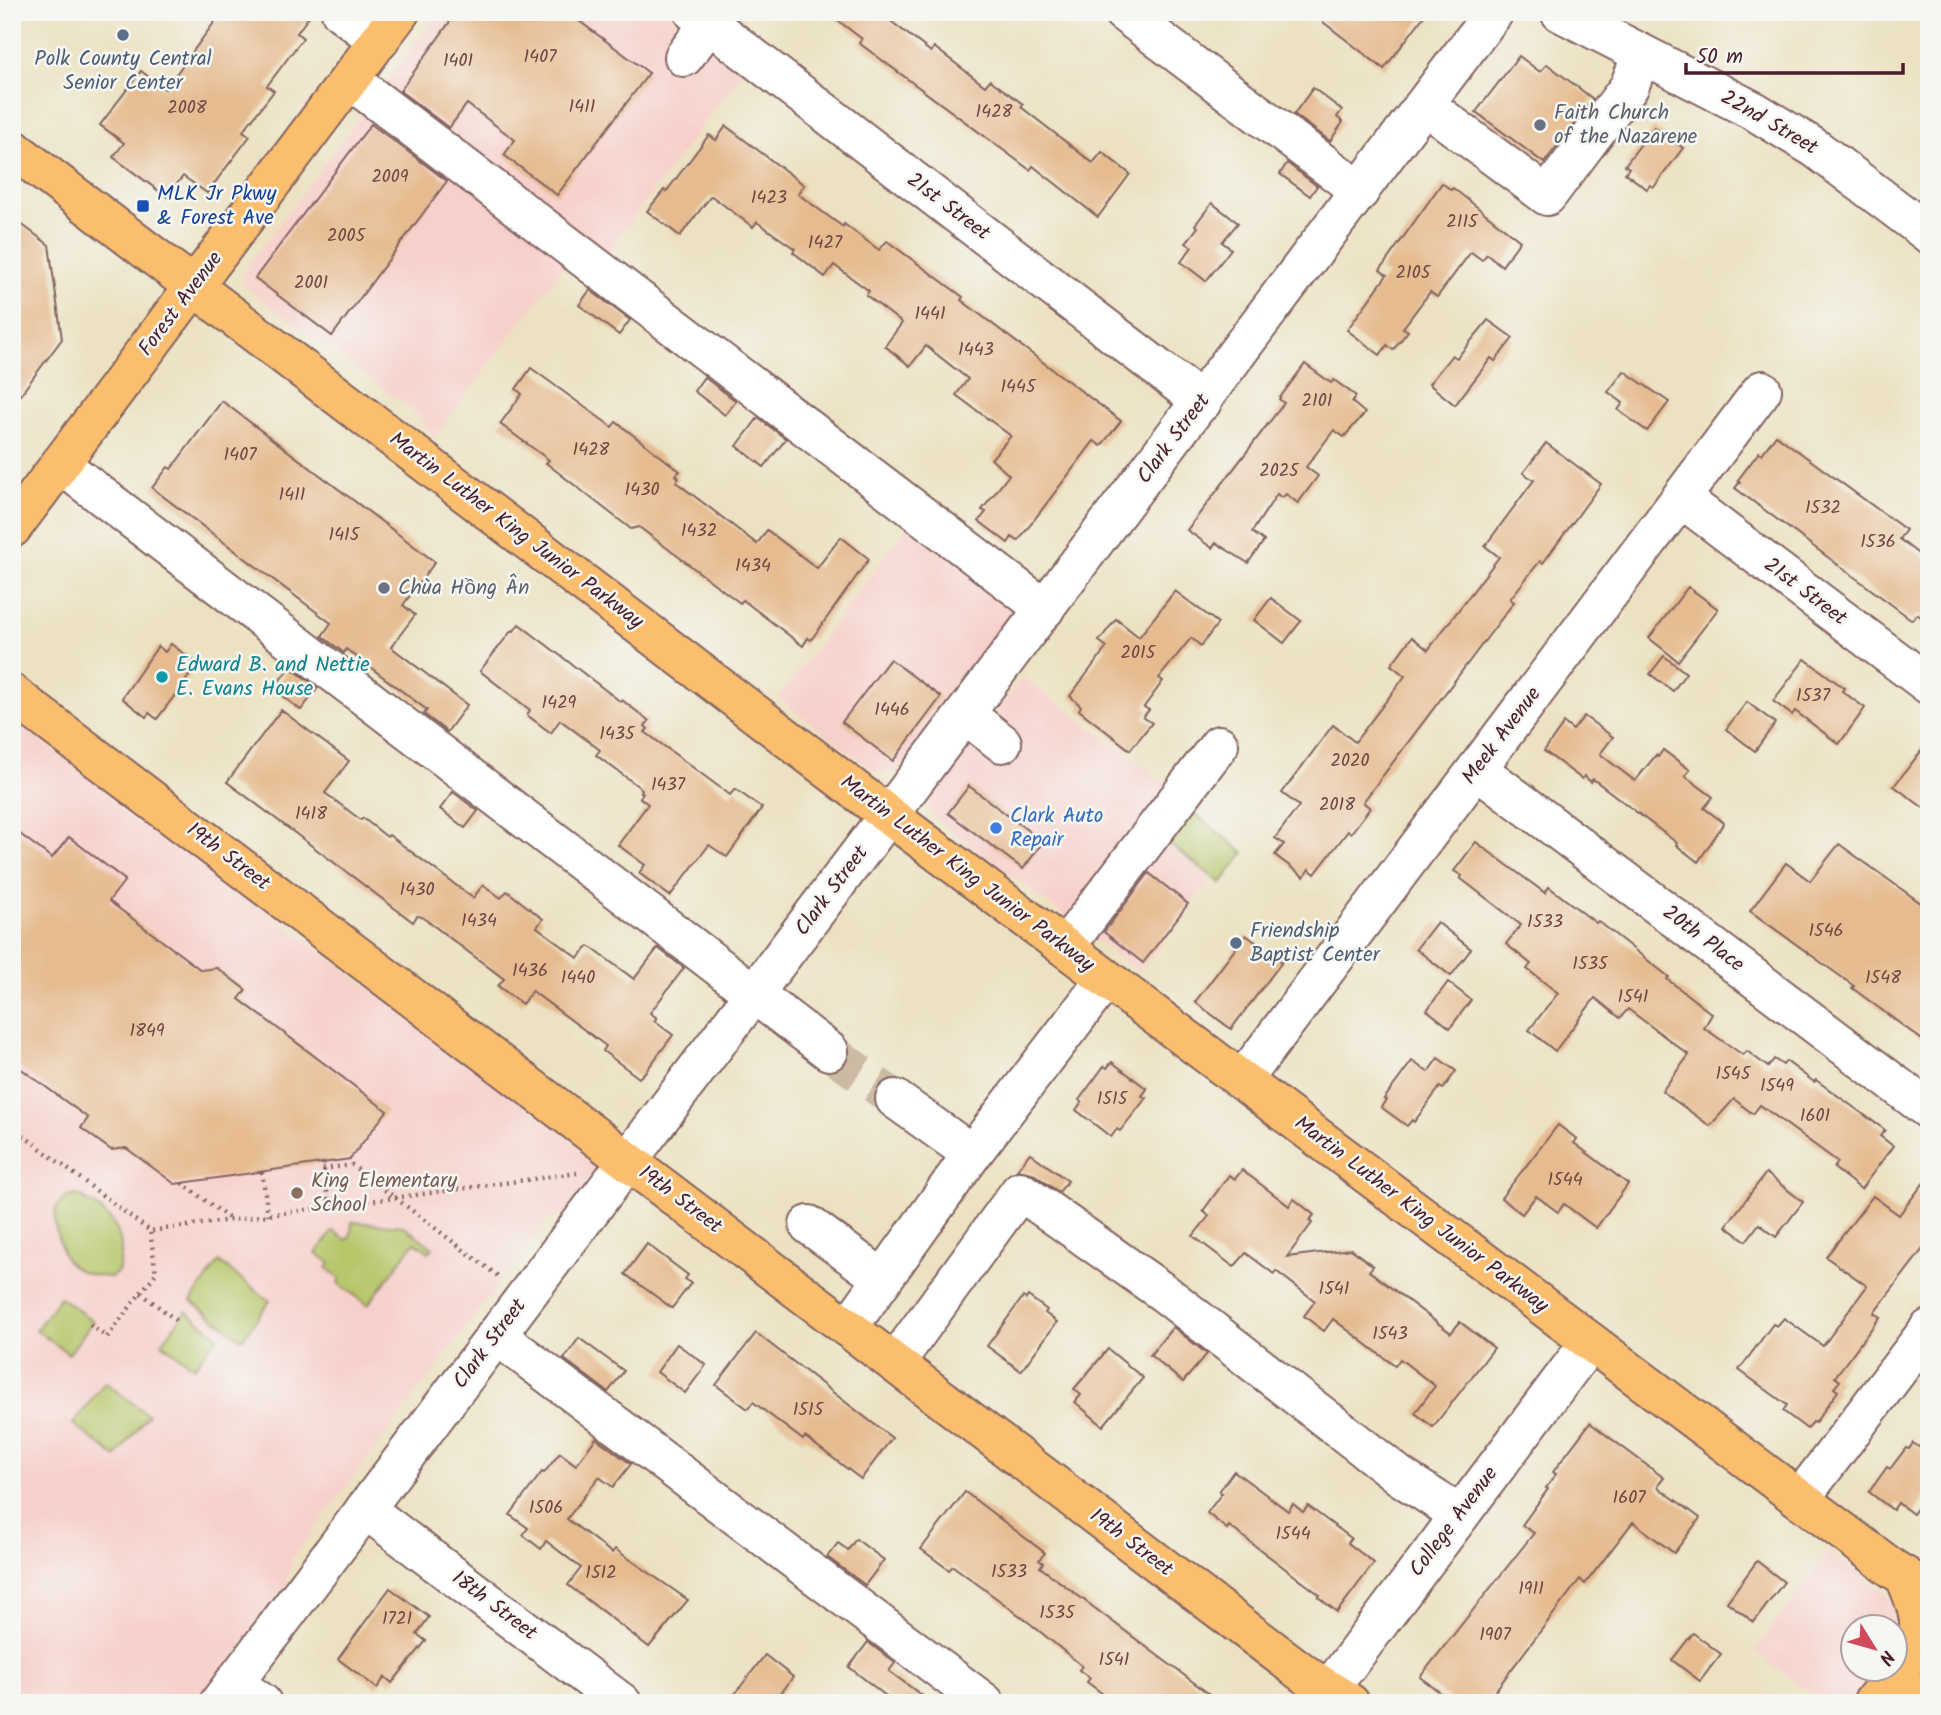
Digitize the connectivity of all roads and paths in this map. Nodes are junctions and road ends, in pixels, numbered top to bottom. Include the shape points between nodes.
1 (341, 12) edge
2 (1123, 12) edge
3 (1494, 12) edge
4 (1560, 12) edge
5 (701, 18) edge
6 (389, 26) edge
7 (1642, 54) junction
8 (684, 57) dead end
9 (350, 80) junction
10 (1425, 104) junction
11 (12, 148) edge
12 (1360, 191) junction
13 (1929, 234) edge
14 (195, 286) junction
15 (1762, 390) dead end
16 (1202, 401) junction
17 (61, 464) junction
18 (1681, 498) junction
19 (12, 528) edge
20 (1045, 609) junction
21 (1929, 685) edge
22 (12, 694) edge
23 (965, 714) junction
24 (1002, 743) dead end
25 (1219, 745) dead end
26 (1477, 769) junction
27 (889, 815) junction
28 (1065, 947) junction
29 (1106, 979) junction
30 (753, 995) junction
31 (829, 1051) tunnel mouth
32 (1242, 1081) junction
33 (895, 1099) tunnel mouth
34 (1929, 1110) edge
35 (12, 1127) edge
36 (972, 1154) junction
37 (628, 1161) junction
38 (262, 1172) dead end
39 (588, 1172) dead end
40 (182, 1183) dead end
41 (394, 1197) junction
42 (328, 1206) junction
43 (268, 1215) junction
44 (231, 1220) junction
45 (809, 1225) dead end
46 (150, 1231) junction
47 (498, 1276) dead end
48 (883, 1279) junction
49 (141, 1293) junction
50 (178, 1322) dead end
51 (90, 1325) dead end
52 (848, 1328) junction
53 (1929, 1329) edge
54 (496, 1335) junction
55 (1590, 1342) junction
56 (894, 1363) junction
57 (1800, 1499) junction
58 (365, 1508) junction
59 (1460, 1515) junction
60 (1917, 1584) edge
61 (1929, 1691) edge
62 (238, 1696) edge
63 (1332, 1699) edge
64 (622, 1703) edge
65 (985, 1703) edge
66 (1872, 1703) edge
67 (1889, 1703) edge

1 - 6 street
2 - 12 street
3 - 10 street, Clark Street
4 - 7 street, 22nd Street
5 - 8 street
5 - 16 street, 21st Street
6 - 9 main road, Forest Avenue
7 - 10 street via 1629,87 1547,196
7 - 13 street, 22nd Street via 1815,148
9 - 14 main road, Forest Avenue
9 - 20 street via 556,223
10 - 12 street, Clark Street
11 - 14 main road, Martin Luther King Junior Parkway
12 - 16 street, Clark Street
14 - 17 main road, Forest Avenue
14 - 27 main road, Martin Luther King Junior Parkway
15 - 18 street, Meek Avenue
16 - 20 street, Clark Street
17 - 19 main road, Forest Avenue
17 - 30 street
18 - 21 street, 21st Street
18 - 26 street, Meek Avenue
20 - 23 street, Clark Street
22 - 37 main road, 19th Street
23 - 24 street
23 - 27 street, Clark Street
25 - 28 street
26 - 32 street, Meek Avenue
26 - 34 street, 20th Place
27 - 28 main road, Martin Luther King Junior Parkway
27 - 30 street, Clark Street
28 - 29 main road, Martin Luther King Junior Parkway
29 - 32 main road, Martin Luther King Junior Parkway
29 - 36 street
30 - 31 street
30 - 37 street, Clark Street
32 - 55 main road, Martin Luther King Junior Parkway
33 - 36 street
35 - 46 path
36 - 48 street
37 - 52 main road, 19th Street
37 - 54 street, Clark Street
38 - 43 path
39 - 41 path
40 - 44 path
41 - 42 path
41 - 42 path via 352,1165 323,1166
41 - 47 path
42 - 43 path
43 - 44 path
44 - 46 path
45 - 48 street
46 - 49 path via 156,1273
48 - 52 street
49 - 50 path
49 - 51 path via 107,1338
52 - 56 main road, 19th Street
53 - 57 street
54 - 58 street, Clark Street
54 - 65 street
55 - 57 main road, Martin Luther King Junior Parkway
55 - 59 street, College Avenue
56 - 59 street via 1020,1191 1164,1293 1401,1476
56 - 63 main road, 19th Street
57 - 60 main road, Martin Luther King Junior Parkway
58 - 62 street, Clark Street
58 - 64 street, 18th Street
59 - 63 street, College Avenue
60 - 66 main road via 1917,1637
61 - 67 main road

